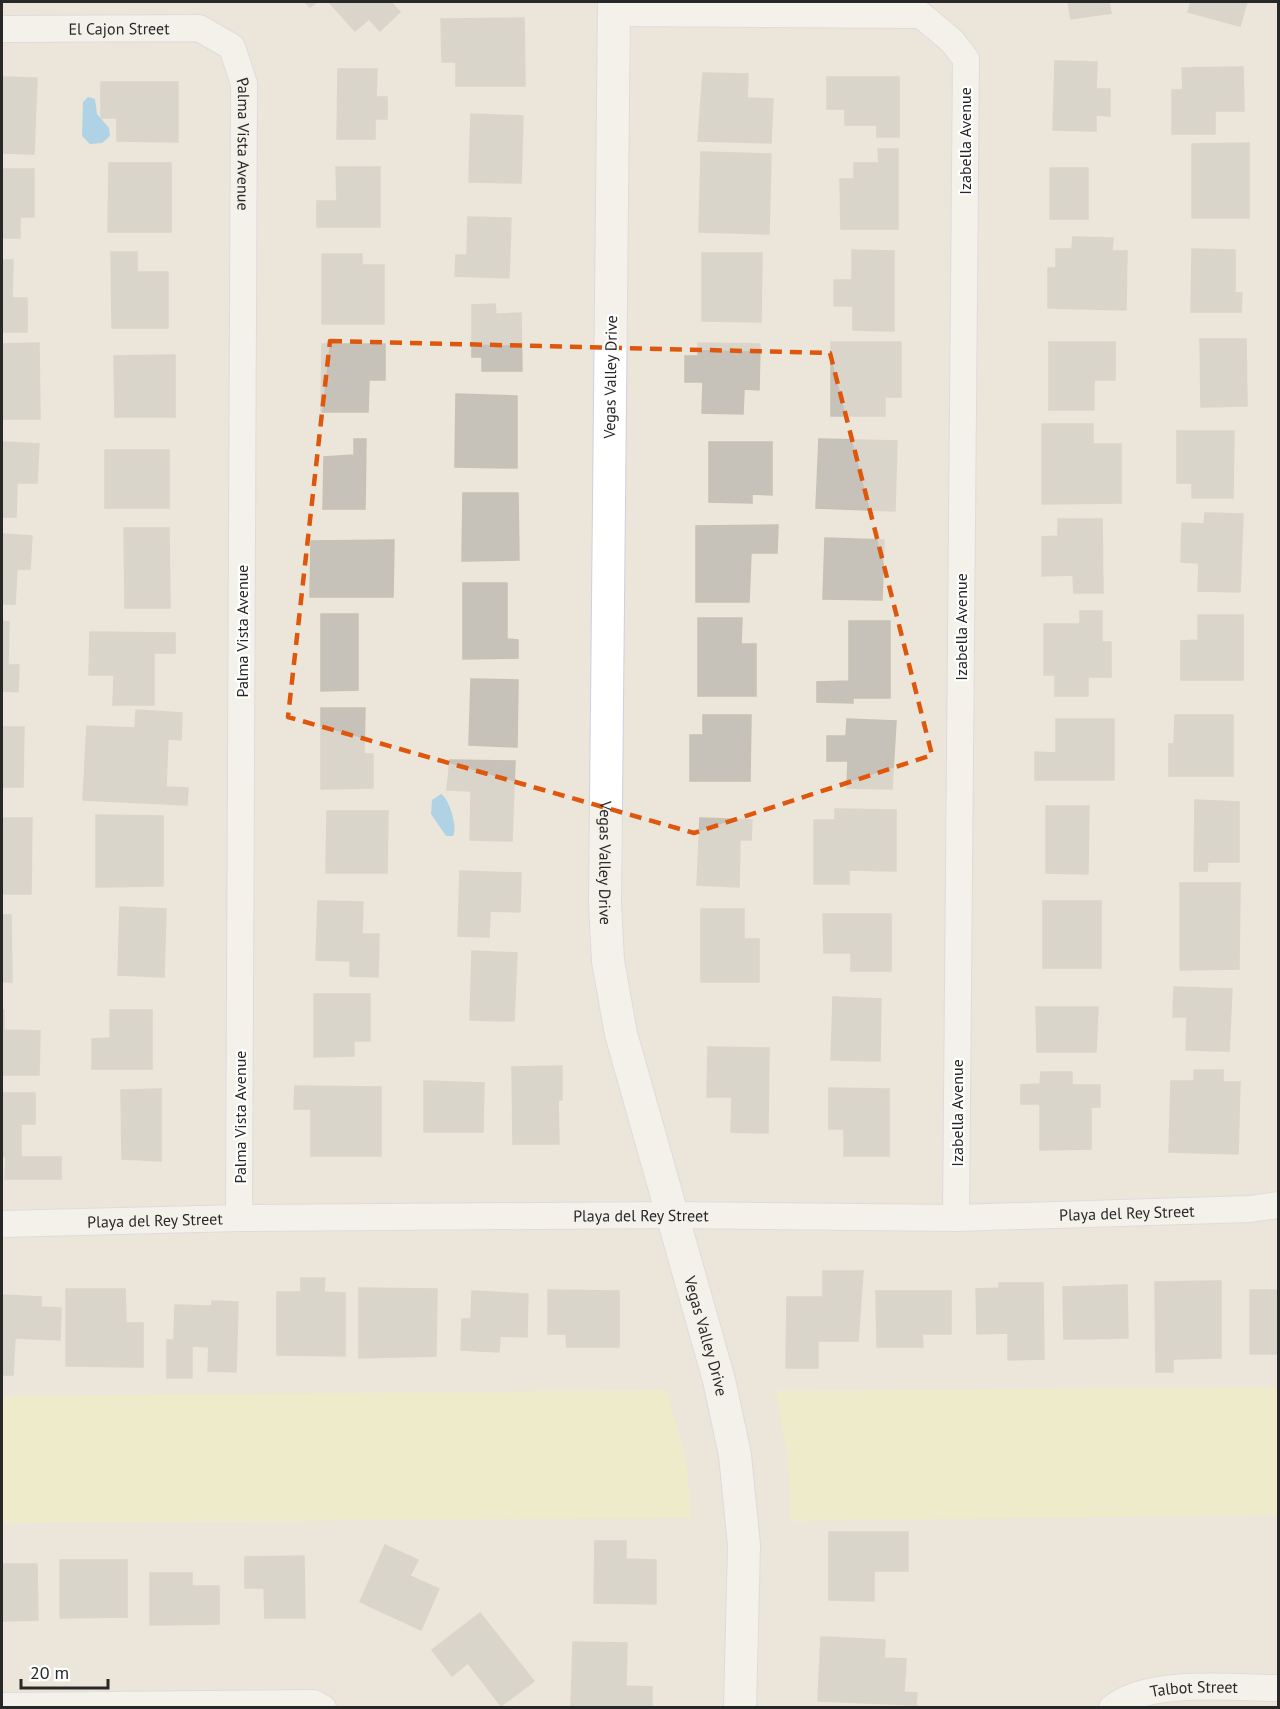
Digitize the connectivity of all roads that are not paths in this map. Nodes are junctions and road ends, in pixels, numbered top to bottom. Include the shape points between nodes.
1 (614, 7) edge
2 (2, 29) edge
3 (232, 47) joint
4 (1278, 1205) edge
5 (672, 1215) junction
6 (239, 1218) junction
7 (956, 1218) junction
8 (2, 1224) edge
9 (1278, 1688) edge
10 (2, 1706) edge
11 (323, 1707) edge
12 (740, 1707) edge
13 (1112, 1707) edge

1 - 5 street, Vegas Valley Drive via 606,926 621,1034
1 - 7 street, Izabella Avenue via 921,15 952,41 966,59
2 - 3 street, El Cajon Street via 200,28
3 - 6 street, Palma Vista Avenue via 244,84
4 - 7 street, Playa del Rey Street
5 - 6 street, Playa del Rey Street
5 - 7 street, Playa del Rey Street
5 - 12 street, Vegas Valley Drive via 719,1380 735,1455 744,1545
6 - 8 street, Playa del Rey Street
9 - 13 street, Talbot Street via 1158,1689 1133,1695
10 - 11 street via 314,1703

